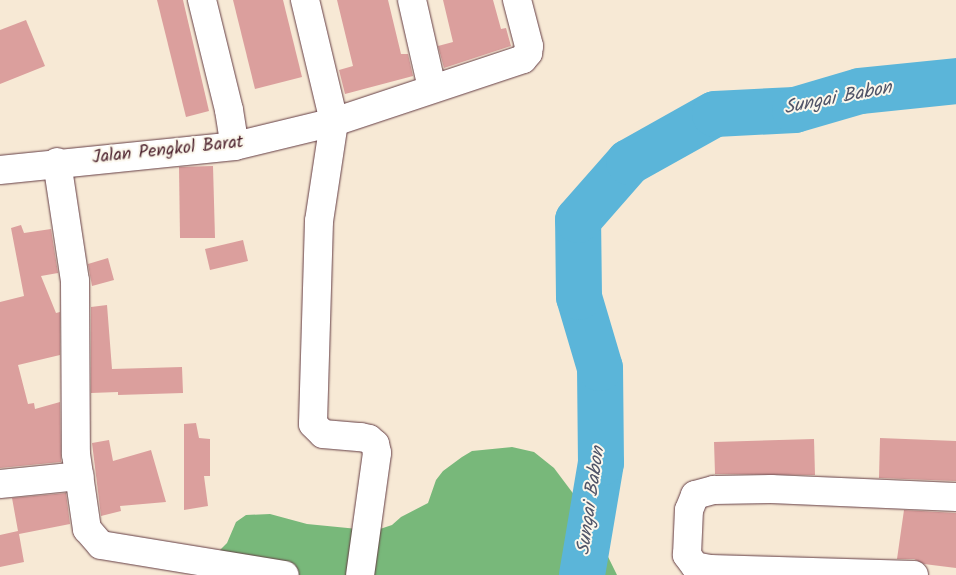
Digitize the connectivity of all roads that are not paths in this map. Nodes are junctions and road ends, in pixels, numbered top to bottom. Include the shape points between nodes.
1 (202, 0) edge
2 (305, 0) edge
3 (412, 0) edge
4 (517, 0) edge
5 (432, 88) junction
6 (334, 122) junction
7 (235, 146) junction
8 (57, 162) junction
9 (0, 170) edge
10 (80, 476) junction
11 (0, 484) edge
12 (956, 497) edge
13 (285, 575) edge
14 (360, 575) edge
15 (914, 575) edge

1 - 7 street
2 - 6 street
3 - 5 street
4 - 5 street, Jalan Pengkol Barat via 529,46 523,59
5 - 6 street, Jalan Pengkol Barat
6 - 7 street, Jalan Pengkol Barat
6 - 14 street via 319,221 313,424 323,434 361,437 375,444 377,453
7 - 8 street, Jalan Pengkol Barat
8 - 9 street, Jalan Pengkol Barat
8 - 10 street via 75,281 76,454
10 - 11 street
10 - 13 street via 87,529 101,545
12 - 15 street via 772,489 714,490 695,494 689,510 687,555 695,566

